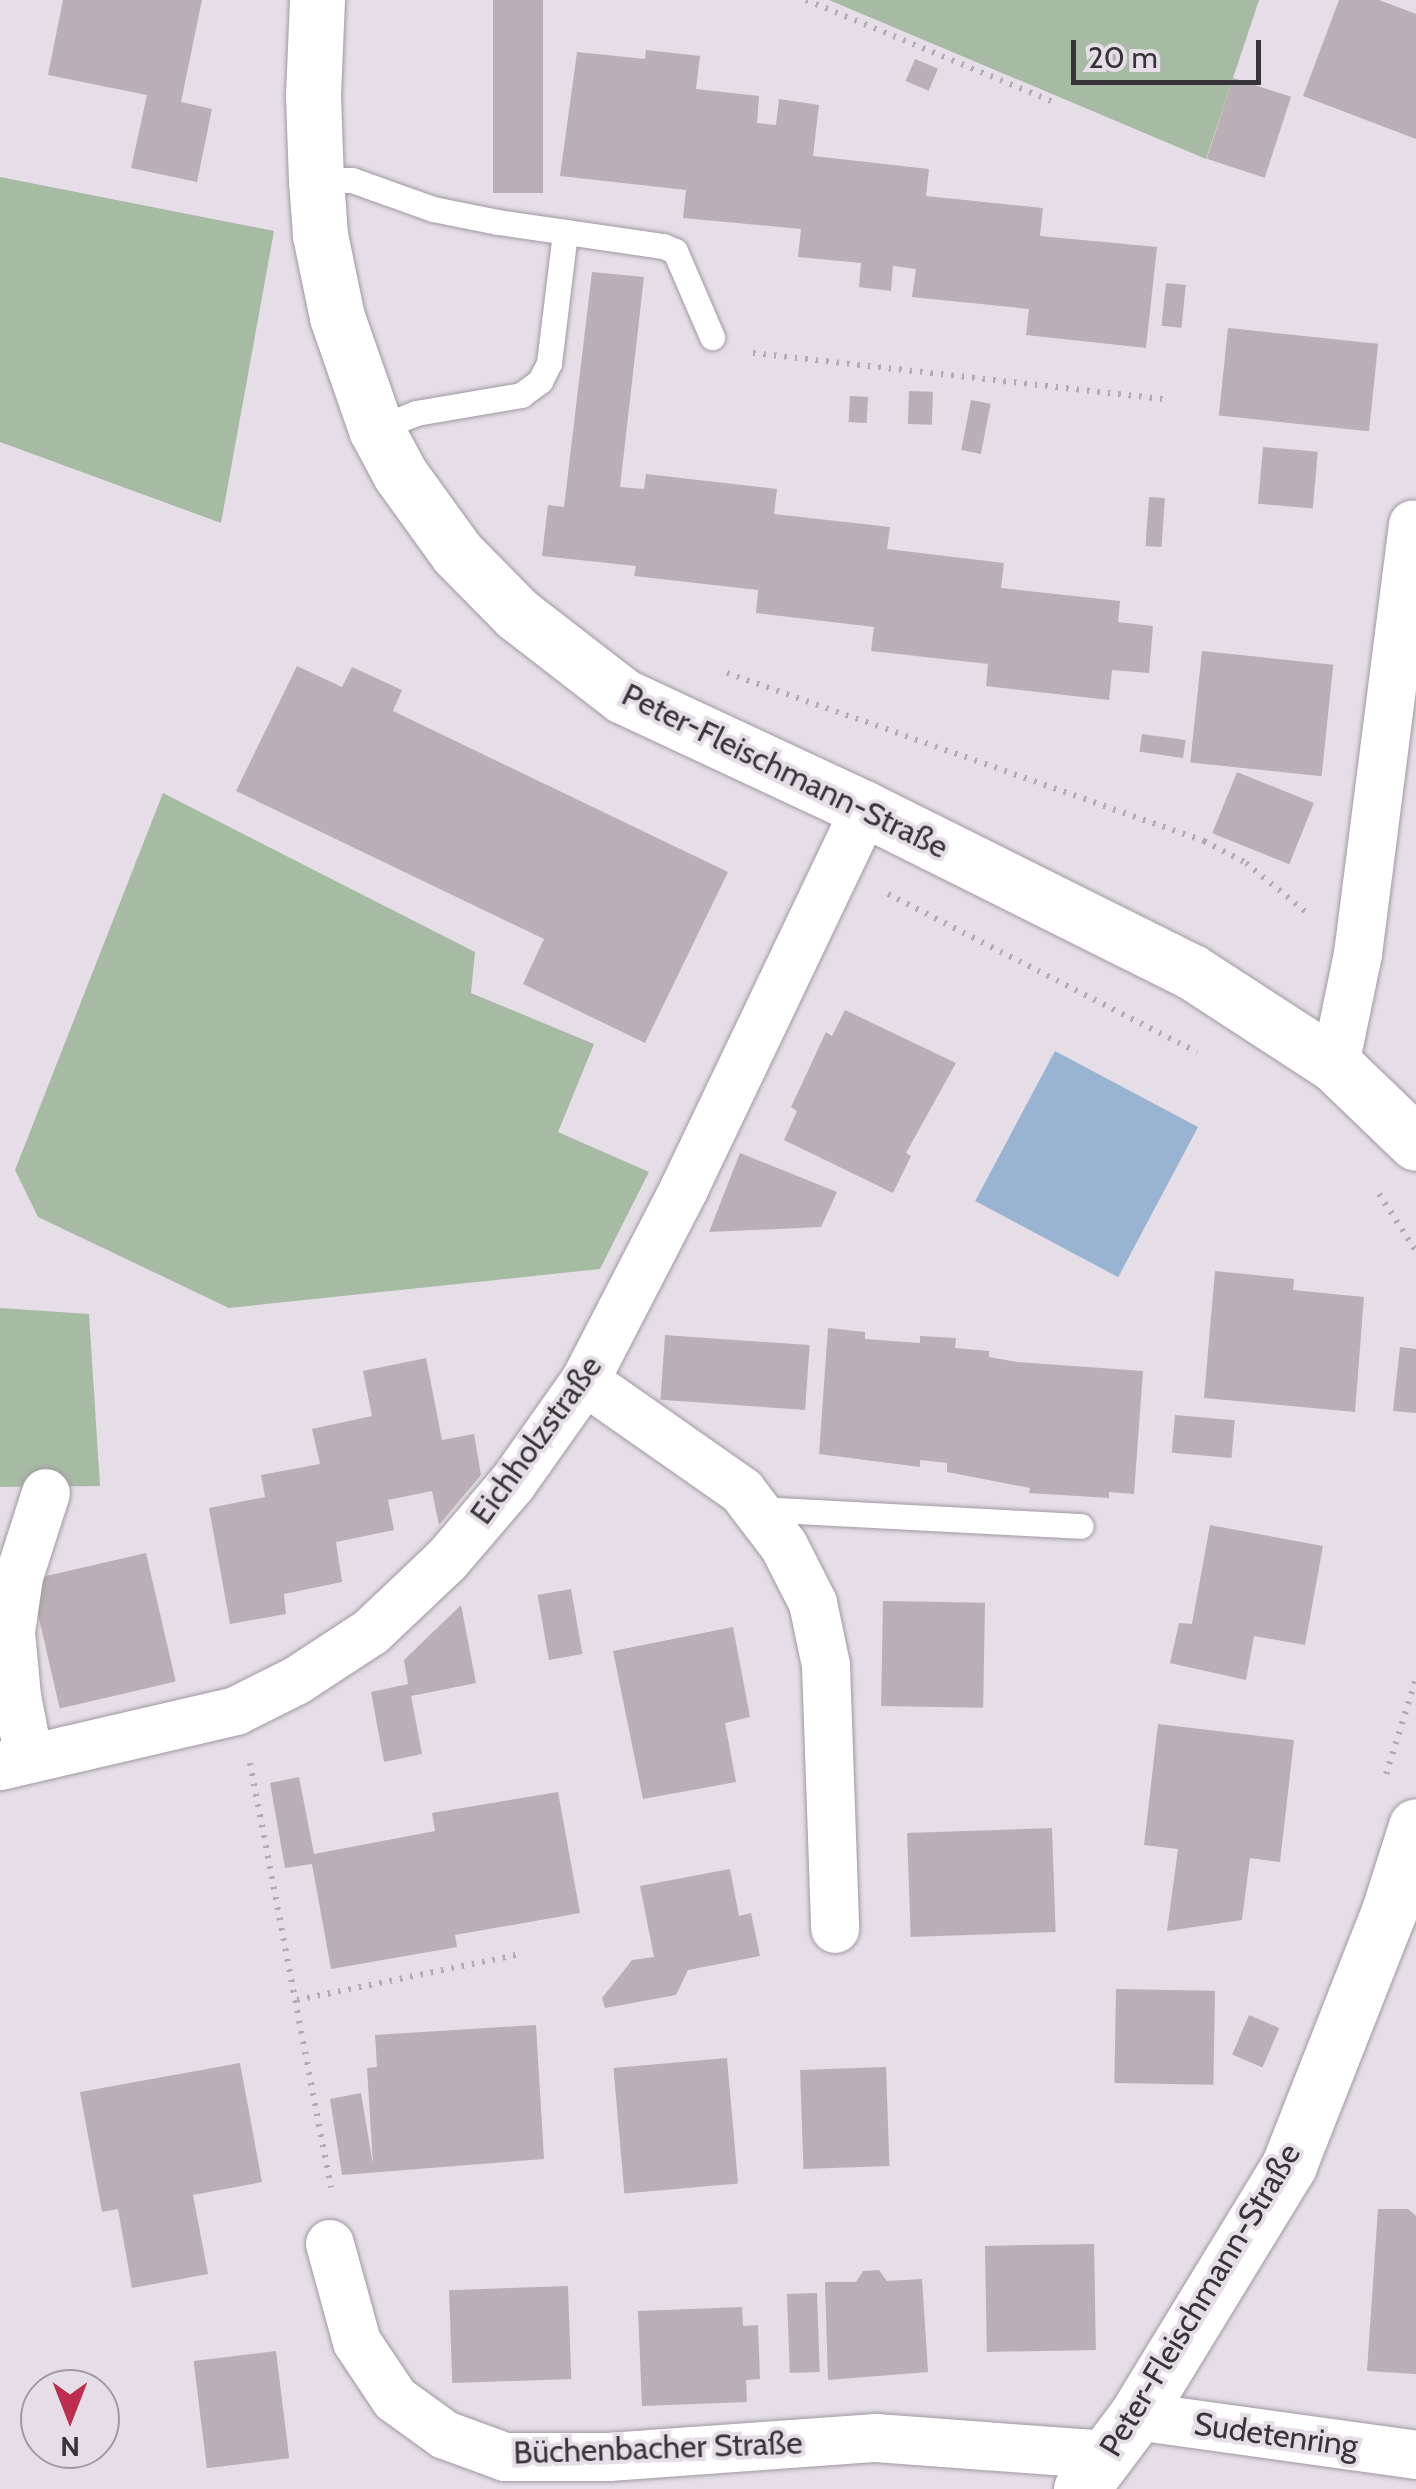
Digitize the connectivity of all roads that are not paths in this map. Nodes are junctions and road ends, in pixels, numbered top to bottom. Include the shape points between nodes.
1 (317, 0) edge
2 (316, 180) junction
3 (565, 232) junction
4 (712, 337) road end
5 (376, 429) junction
6 (1412, 525) dead end
7 (866, 810) junction
8 (1335, 1065) junction
9 (1416, 1142) edge
10 (585, 1381) junction
11 (46, 1493) dead end
12 (756, 1509) junction
13 (1081, 1526) dead end
14 (14, 1762) edge
15 (1416, 1826) edge
16 (835, 1928) dead end
17 (330, 2244) road end
18 (1108, 2453) edge
19 (1416, 2455) edge

1 - 2 street, Peter-Fleischmann-Straße
2 - 3 lane via 352,180 433,209
2 - 5 street, Peter-Fleischmann-Straße via 337,317
3 - 4 lane via 675,252
3 - 5 lane via 549,364 540,382 521,395 416,413
5 - 7 street, Peter-Fleischmann-Straße via 457,553 532,626 623,696
6 - 8 street via 1358,954
7 - 8 street, Peter-Fleischmann-Straße via 1192,972
7 - 10 street, Eichholzstraße
8 - 9 street, Peter-Fleischmann-Straße
10 - 12 street via 742,1491
10 - 14 street, Eichholzstraße via 512,1484 447,1560 371,1632 236,1711
11 - 14 street via 19,1577 11,1632
12 - 13 lane
12 - 16 street via 813,1603 826,1666
15 - 18 street, Peter-Fleischmann-Straße via 1289,2165
17 - 18 street, Büchenbacher Straße via 357,2342 395,2399 446,2435 504,2457 609,2457 876,2438
18 - 19 street, Sudetenring

